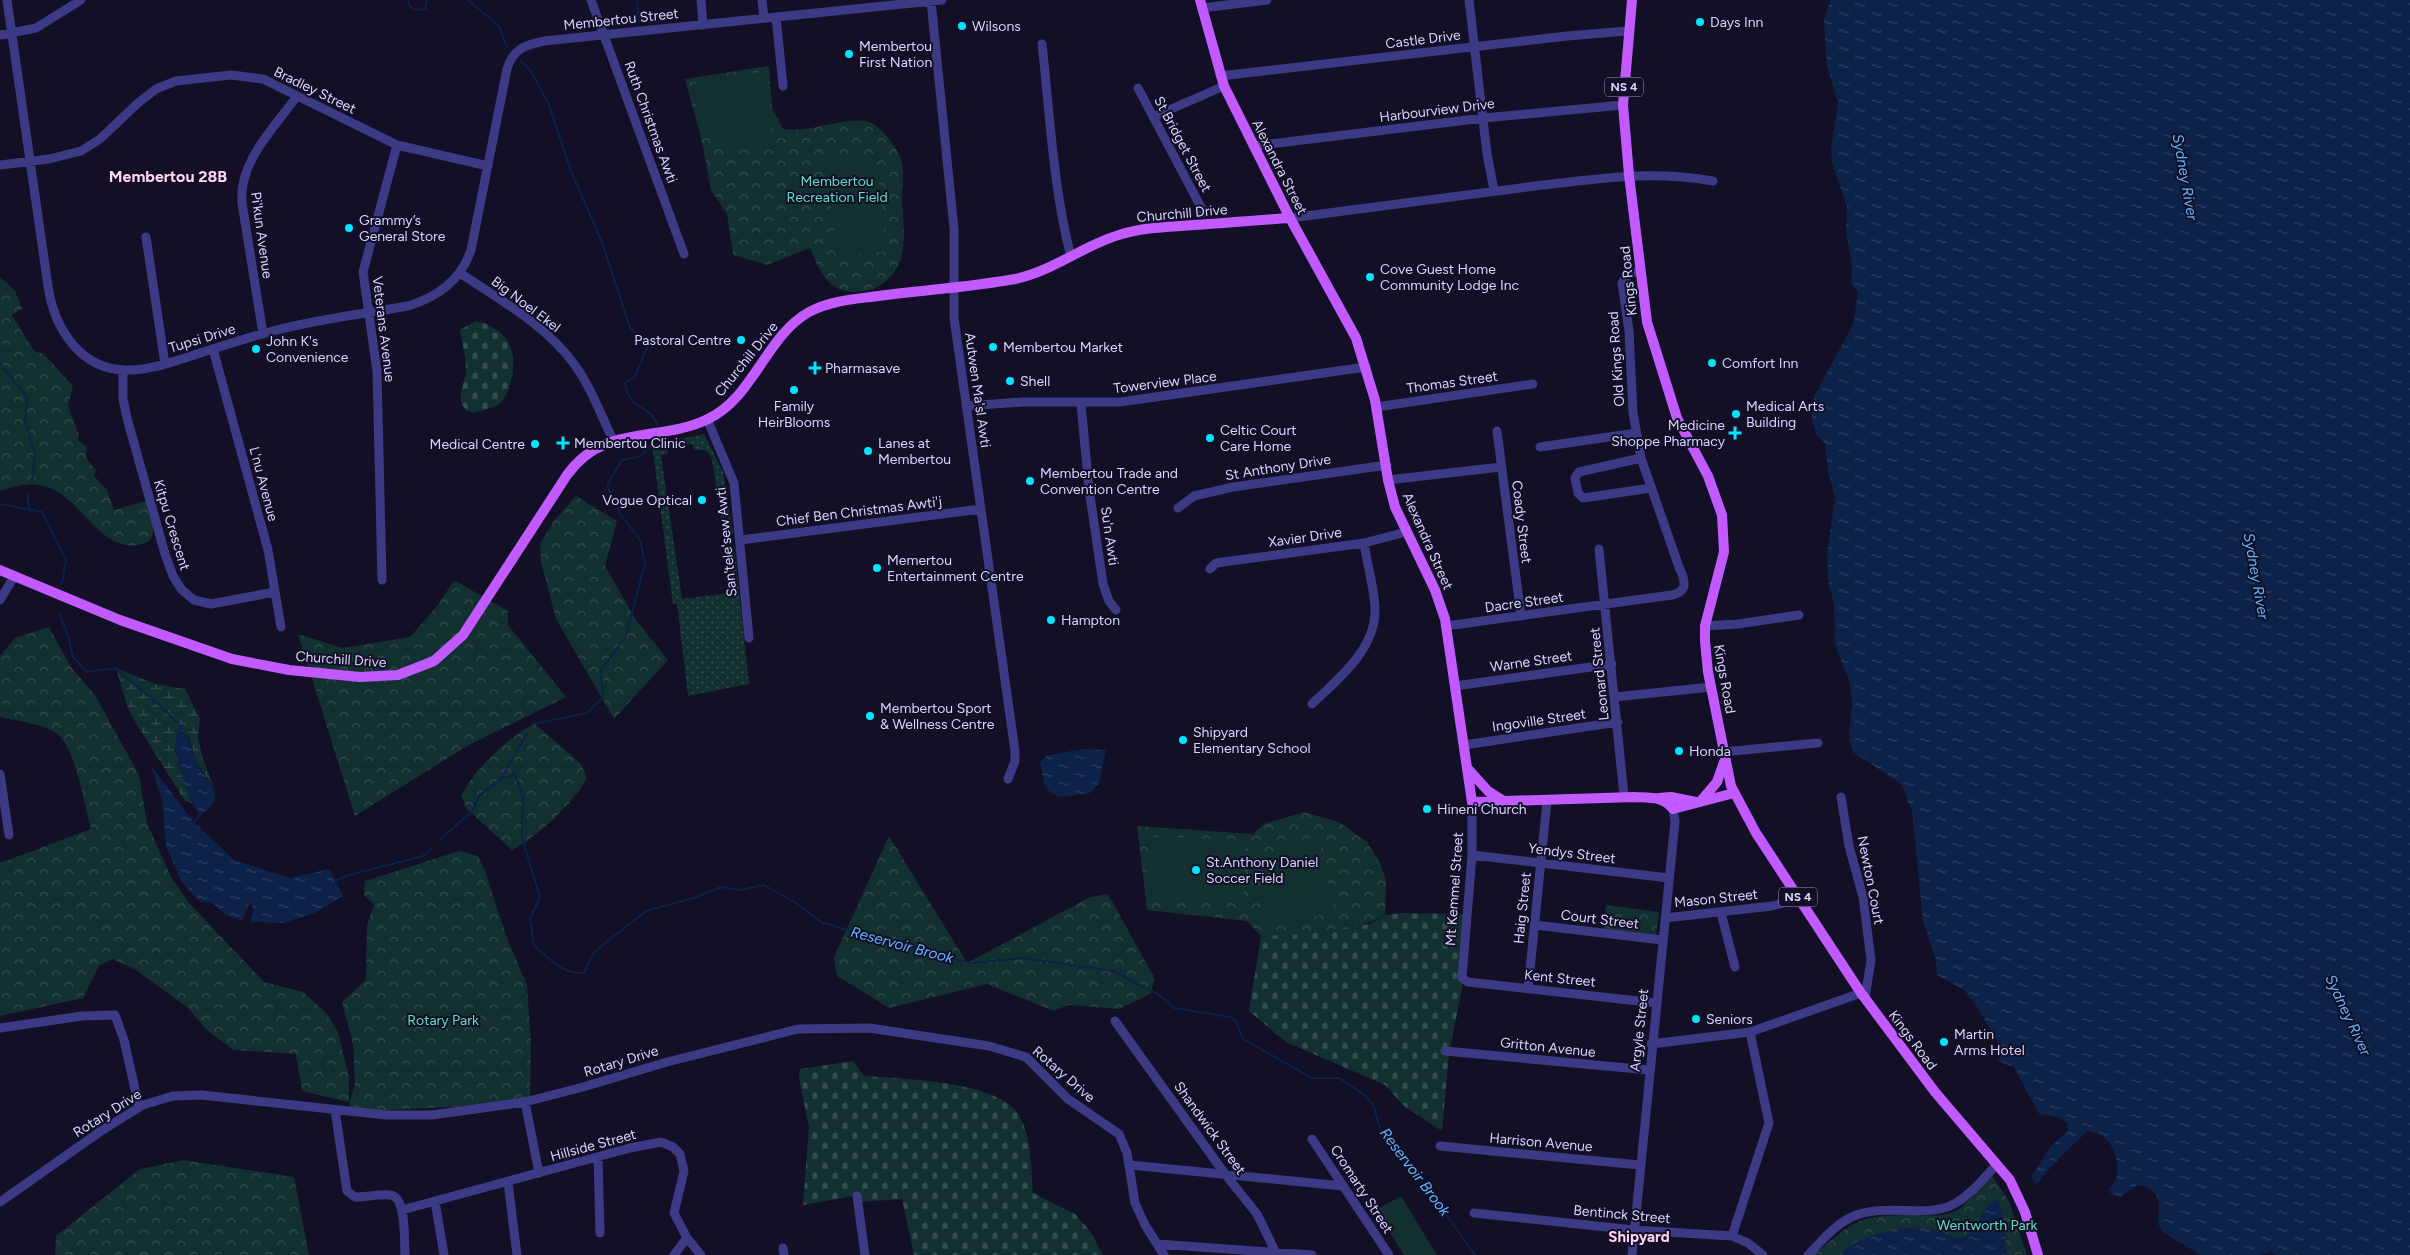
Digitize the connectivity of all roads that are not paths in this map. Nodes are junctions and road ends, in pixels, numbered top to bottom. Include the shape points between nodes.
1 (7, 0) edge
2 (81, 0) edge
3 (592, 0) edge
4 (701, 0) edge
5 (762, 0) edge
6 (942, 0) edge
7 (1267, 0) edge
8 (1469, 0) edge
9 (1632, 0) edge
10 (931, 1) junction
11 (868, 4) edge
12 (1201, 4) edge
13 (776, 17) junction
14 (764, 18) junction
15 (703, 25) junction
16 (1628, 31) junction
17 (12, 34) junction
18 (605, 34) junction
19 (0, 36) edge
20 (1042, 44) dead end
21 (1476, 46) junction
22 (514, 54) joint
23 (1220, 76) junction
24 (783, 86) dead end
25 (1224, 86) junction
26 (1138, 88) dead end
27 (297, 96) junction
28 (1623, 105) junction
29 (1153, 117) junction
30 (1484, 118) junction
31 (397, 145) junction
32 (1254, 146) junction
33 (30, 161) junction
34 (0, 165) edge
35 (488, 166) junction
36 (1628, 175) junction
37 (1713, 181) dead end
38 (1494, 190) junction
39 (1204, 213) dead end
40 (1290, 218) junction
41 (146, 237) dead end
42 (684, 254) dead end
43 (1071, 257) junction
44 (1642, 271) junction
45 (460, 273) junction
46 (954, 286) junction
47 (368, 313) junction
48 (263, 334) junction
49 (213, 349) junction
50 (164, 364) junction
51 (1366, 367) junction
52 (123, 370) junction
53 (1533, 384) dead end
54 (1081, 404) junction
55 (966, 406) junction
56 (1376, 407) junction
57 (707, 419) junction
58 (1497, 431) dead end
59 (1636, 433) junction
60 (613, 440) junction
61 (1540, 447) dead end
62 (1641, 458) junction
63 (1387, 465) junction
64 (1501, 467) junction
65 (1388, 480) junction
66 (1651, 488) junction
67 (1178, 508) dead end
68 (981, 509) junction
69 (1406, 532) junction
70 (740, 540) junction
71 (1364, 543) junction
72 (1599, 549) dead end
73 (1210, 569) dead end
74 (0, 570) edge
75 (14, 577) junction
76 (382, 580) dead end
77 (275, 592) junction
78 (0, 600) edge
79 (1605, 604) junction
80 (1116, 610) dead end
81 (1799, 615) dead end
82 (1521, 616) junction
83 (1446, 626) junction
84 (1705, 626) junction
85 (281, 627) dead end
86 (749, 638) dead end
87 (1612, 664) junction
88 (1455, 686) junction
89 (1711, 687) junction
90 (1616, 697) junction
91 (1312, 704) dead end
92 (1618, 722) junction
93 (1818, 743) dead end
94 (1464, 745) junction
95 (1724, 757) junction
96 (1468, 769) junction
97 (0, 774) edge
98 (1008, 779) dead end
99 (1734, 794) junction
100 (1624, 796) junction
101 (1841, 797) dead end
102 (1658, 798) junction
103 (1547, 801) junction
104 (1472, 802) junction
105 (1506, 802) junction
106 (1698, 802) junction
107 (1673, 808) junction
108 (9, 835) dead end
109 (1472, 855) junction
110 (1541, 863) junction
111 (1669, 878) junction
112 (1799, 899) junction
113 (1721, 913) junction
114 (1665, 918) junction
115 (1535, 925) junction
116 (1662, 940) junction
117 (1735, 967) dead end
118 (1462, 978) joint
119 (1528, 989) junction
120 (1863, 996) junction
121 (1656, 1003) junction
122 (1115, 1021) dead end
123 (0, 1028) edge
124 (1750, 1032) junction
125 (1651, 1044) junction
126 (1445, 1051) dead end
127 (1649, 1070) junction
128 (525, 1102) junction
129 (139, 1107) junction
130 (335, 1110) junction
131 (1312, 1139) dead end
132 (1440, 1146) dead end
133 (598, 1158) junction
134 (1640, 1164) junction
135 (1997, 1164) junction
136 (1130, 1165) junction
137 (539, 1174) junction
138 (1225, 1174) junction
139 (508, 1182) junction
140 (1343, 1186) junction
141 (857, 1196) dead end
142 (435, 1201) junction
143 (0, 1202) edge
144 (402, 1210) junction
145 (1474, 1213) dead end
146 (1634, 1230) junction
147 (600, 1234) dead end
148 (1732, 1236) junction
149 (687, 1238) junction
150 (1157, 1244) junction
151 (1200, 1252) edge
152 (1276, 1253) edge
153 (405, 1255) edge
154 (444, 1255) edge
155 (517, 1255) edge
156 (674, 1255) edge
157 (701, 1255) edge
158 (865, 1255) edge
159 (1164, 1255) edge
160 (1312, 1255) edge
161 (1389, 1255) edge
162 (1632, 1255) edge
163 (1763, 1255) edge
164 (1808, 1255) edge
165 (2038, 1255) edge

1 - 17 street, Tupsi Drive
2 - 17 street via 36,28
3 - 18 street, Ruth Christmas Awti
4 - 15 street
5 - 14 street
6 - 10 street, Membertou Street
7 - 12 street
8 - 21 street
9 - 16 main road, Kings Road / NS 4
10 - 11 street, Membertou Street
10 - 46 street, Autwen Ma'sl Awti via 954,230
11 - 13 street, Membertou Street
12 - 23 main road, Alexandra Street
13 - 14 street, Membertou Street
13 - 24 street
14 - 15 street, Membertou Street
15 - 18 street, Membertou Street
16 - 21 street, Castle Drive
16 - 28 main road, Kings Road / NS 4
17 - 19 street
17 - 33 street, Tupsi Drive
18 - 22 street, Membertou Street via 536,43
18 - 42 street, Ruth Christmas Awti
20 - 43 street via 1059,197
21 - 23 street, Castle Drive
21 - 30 street
22 - 35 street, Tupsi Drive via 507,69
23 - 25 main road, Alexandra Street
25 - 29 street
25 - 32 main road, Alexandra Street
26 - 29 street, St Bridget Street
27 - 31 street, Bradley Street
27 - 33 street, Bradley Street via 252,76 230,74 176,81 146,95 108,133 90,146 72,154
27 - 48 street, Pi'kun Avenue via 251,160 242,184 242,203
28 - 30 street, Harbourview Drive
28 - 36 main road, Kings Road / NS 4
29 - 39 street, St Bridget Street
30 - 32 street, Harbourview Drive
30 - 38 street
31 - 35 street, Bradley Street
31 - 47 street, Veterans Avenue via 363,267
32 - 40 main road, Alexandra Street
33 - 34 street, Bradley Street
33 - 52 street, Tupsi Drive via 49,297 57,322 69,341 82,353 96,362
35 - 45 street, Tupsi Drive via 473,243
36 - 37 street, Churchill Drive via 1674,175
36 - 38 street, Churchill Drive
36 - 44 main road, Kings Road / NS 4
38 - 40 street, Churchill Drive
40 - 43 main road, Churchill Drive via 1138,230 1106,239
40 - 51 main road, Alexandra Street via 1354,334
41 - 50 street
43 - 46 main road, Churchill Drive via 1016,278
44 - 59 street, Old Kings Road via 1626,276 1622,284 1629,324 1631,395
44 - 84 main road, Kings Road / NS 4 via 1647,322 1677,418 1708,476 1722,514 1724,552
45 - 47 street, Tupsi Drive via 427,300
45 - 60 street, Big Noel Ekel via 540,329 565,352 583,377
46 - 55 street, Autwen Ma'sl Awti via 954,318
46 - 57 main road, Churchill Drive via 846,300 810,312 787,330 731,402
47 - 48 street, Tupsi Drive
47 - 76 street, Veterans Avenue via 377,370
48 - 49 street, Tupsi Drive
49 - 50 street, Tupsi Drive
49 - 77 street, L'nu Avenue via 268,550
50 - 52 street, Tupsi Drive
51 - 54 street, Towerview Place via 1150,399
51 - 56 main road, Alexandra Street
52 - 77 street, Kitpu Crescent via 126,418 165,554 178,586 194,600 211,604
53 - 56 street, Thomas Street
54 - 55 street, Towerview Place via 1023,402
54 - 80 street, Su'n Awti via 1103,584
55 - 68 street, Autwen Ma'sl Awti
56 - 63 main road, Alexandra Street
57 - 60 main road, Churchill Drive
57 - 70 street, San'tele'sew Awti via 733,476
58 - 64 street, Coady Street
59 - 61 street
59 - 62 street, Old Kings Road
60 - 75 main road, Churchill Drive via 593,449 571,469 456,642 434,661 398,675 360,677 238,661 120,620
62 - 66 street, Old Kings Road
62 - 66 street via 1579,472 1575,478 1578,493 1583,498
63 - 65 main road, Alexandra Street
63 - 67 street, St Anthony Drive via 1233,487 1194,496
64 - 65 street
64 - 82 street, Coady Street
65 - 69 main road, Alexandra Street
66 - 79 street, Old Kings Road via 1685,578 1685,587 1677,594
68 - 70 street, Chief Ben Christmas Awti'j
68 - 98 street, Autwen Ma'sl Awti via 1015,751
69 - 71 street, Xavier Drive
69 - 83 main road, Alexandra Street via 1435,590
70 - 86 street, San'tele'sew Awti
71 - 73 street, Xavier Drive via 1216,564
71 - 91 street via 1375,612 1372,624 1355,660
72 - 79 street, Leonard Street
74 - 75 main road, Churchill Drive
75 - 78 street
77 - 85 street, L'nu Avenue
79 - 82 street, Dacre Street
79 - 87 street, Leonard Street
81 - 84 street
82 - 83 street, Dacre Street
83 - 88 main road, Alexandra Street
84 - 89 main road, Kings Road / NS 4
87 - 88 street, Warne Street
87 - 90 street, Leonard Street
88 - 94 main road, Alexandra Street
89 - 90 street
89 - 95 main road, Kings Road / NS 4
90 - 92 street, Leonard Street
92 - 94 street, Ingoville Street
92 - 100 street, Leonard Street
93 - 95 street
94 - 96 main road, Alexandra Street
95 - 99 main road, Kings Road / NS 4
95 - 106 main road via 1717,782
96 - 104 main road, Alexandra Street
96 - 105 main road via 1488,792
97 - 108 street
99 - 106 main road
99 - 112 main road, Kings Road / NS 4
100 - 102 main road
100 - 103 main road
101 - 120 street, Newton Court via 1871,960
102 - 106 main road
102 - 107 main road
103 - 105 main road
103 - 110 street, Haig Street
104 - 105 main road
104 - 109 street, Mt Kemmel Street
106 - 107 main road
107 - 111 street, Argyle Street via 1675,821
109 - 110 street, Yendys Street
109 - 118 street, Mt Kemmel Street
110 - 111 street, Yendys Street
110 - 115 street, Haig Street
111 - 114 street, Argyle Street
112 - 113 street, Mason Street
112 - 120 main road, Kings Road / NS 4
113 - 114 street, Mason Street
113 - 117 street
114 - 116 street, Argyle Street
115 - 116 street, Court Street
115 - 119 street, Haig Street
116 - 121 street, Argyle Street
118 - 119 street, Kent Street via 1468,982
119 - 121 street, Kent Street
120 - 124 street
120 - 135 main road, Kings Road / NS 4 via 1935,1092
121 - 125 street, Argyle Street
122 - 138 street, Shandwick Street
123 - 129 street via 82,1016 115,1015
124 - 125 street
124 - 148 street via 1769,1123
125 - 127 street, Argyle Street
126 - 127 street, Gritton Avenue
127 - 134 street, Argyle Street
128 - 130 street, Rotary Drive via 406,1116
128 - 136 street, Rotary Drive via 781,1032 842,1028 895,1031 999,1048 1026,1057 1068,1099 1117,1132 1125,1144
128 - 137 street
129 - 130 street, Rotary Drive via 167,1097 194,1094
129 - 143 street, Rotary Drive
130 - 144 street via 349,1194 355,1197 394,1196
131 - 140 street, Cromarty Street
132 - 134 street, Harrison Avenue
133 - 137 street, Hillside Street
133 - 147 street
133 - 149 street, Hillside Street via 657,1142 676,1149 682,1156 684,1168 674,1213
134 - 146 street, Argyle Street
135 - 164 street via 1963,1198 1950,1206 1934,1210 1878,1210 1860,1214 1846,1220
135 - 165 main road, Kings Road / NS 4 via 2019,1197
136 - 138 street
136 - 150 street, Rotary Drive via 1135,1203
137 - 139 street, Hillside Street
138 - 140 street
138 - 152 street, Shandwick Street via 1257,1214
139 - 142 street, Hillside Street
139 - 155 street
140 - 161 street, Cromarty Street
141 - 158 street
142 - 144 street, Hillside Street
142 - 154 street
144 - 153 street
145 - 146 street, Bentinck Street
146 - 148 street, Bentinck Street
146 - 162 street, Argyle Street
148 - 163 street, Bentinck Street
149 - 156 street
149 - 157 street, Hillside Street
150 - 151 street
150 - 159 street, Rotary Drive
151 - 152 street
152 - 160 street

